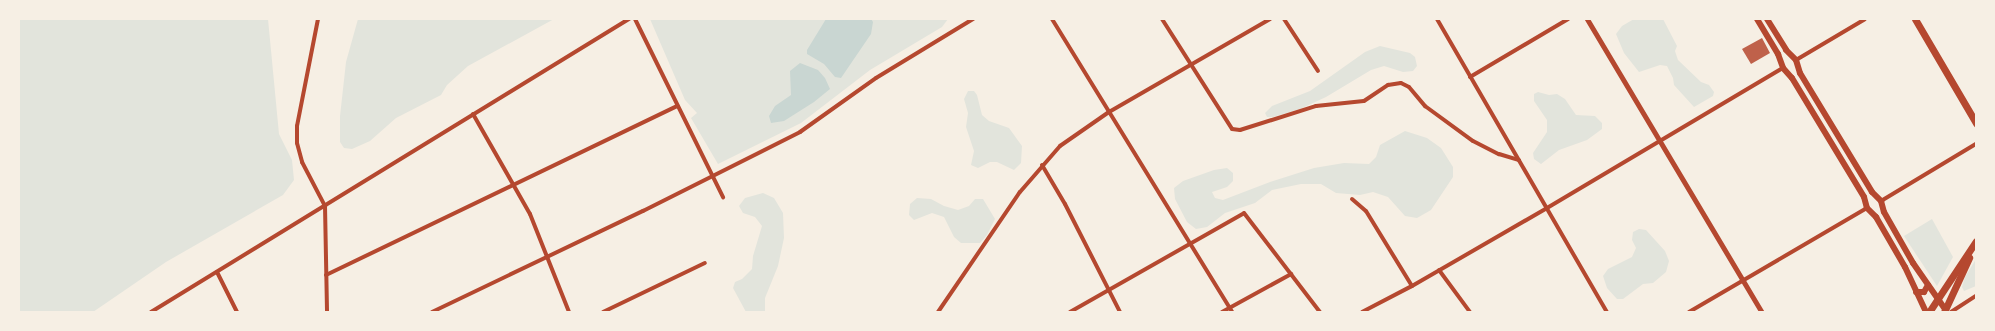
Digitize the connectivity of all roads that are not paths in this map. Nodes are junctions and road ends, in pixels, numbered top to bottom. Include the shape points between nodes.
1 (318, 19) edge
2 (629, 19) edge
3 (635, 19) edge
4 (973, 19) edge
5 (1052, 19) edge
6 (1162, 19) edge
7 (1270, 19) edge
8 (1284, 19) edge
9 (1436, 19) edge
10 (1568, 19) edge
11 (1587, 19) edge
12 (1757, 19) edge
13 (1767, 19) edge
14 (1865, 19) edge
15 (1915, 19) edge
16 (1794, 61) junction
17 (1191, 65) junction
18 (1784, 67) junction
19 (1318, 71) dead end
20 (1470, 77) junction
21 (677, 106) junction
22 (1109, 112) junction
23 (473, 114) junction
24 (1976, 123) edge
25 (1660, 141) junction
26 (1976, 144) edge
27 (1518, 160) junction
28 (1042, 165) junction
29 (713, 176) junction
30 (516, 185) junction
31 (723, 197) dead end
32 (1352, 199) dead end
33 (1879, 202) junction
34 (325, 206) junction
35 (1546, 208) junction
36 (1869, 208) junction
37 (1976, 242) edge
38 (1189, 243) junction
39 (548, 256) junction
40 (705, 262) dead end
41 (1439, 270) junction
42 (217, 272) junction
43 (1290, 274) junction
44 (326, 275) junction
45 (1743, 280) junction
46 (1928, 285) junction
47 (1412, 286) junction
48 (1110, 289) junction
49 (1916, 292) junction
50 (1976, 296) edge
51 (1936, 300) junction
52 (1231, 310) edge
53 (1948, 311) edge
54 (151, 312) edge
55 (237, 312) edge
56 (327, 312) edge
57 (432, 312) edge
58 (569, 312) edge
59 (603, 312) edge
60 (938, 312) edge
61 (1070, 312) edge
62 (1120, 312) edge
63 (1222, 312) edge
64 (1320, 312) edge
65 (1362, 312) edge
66 (1470, 312) edge
67 (1607, 312) edge
68 (1689, 312) edge
69 (1762, 312) edge
70 (1926, 312) edge
71 (1929, 312) edge

1 - 34 street via 297,126 297,143 302,162
2 - 23 street
3 - 21 street
4 - 29 street via 876,78 800,132
5 - 22 street
6 - 17 street
7 - 17 street
8 - 19 street
9 - 20 street
10 - 20 street
11 - 25 street
12 - 18 main road
13 - 16 main road
14 - 16 street
15 - 24 main road
16 - 18 main road via 1786,58
16 - 18 main road via 1793,71
16 - 33 main road
17 - 22 street
17 - 27 street via 1232,129 1240,130 1316,106 1364,101 1388,85 1401,83 1409,87 1429,109 1473,141
18 - 25 street
18 - 36 main road
20 - 27 street
21 - 29 street
21 - 30 street
22 - 28 street via 1060,146
22 - 38 street
23 - 30 street
23 - 34 street
25 - 35 street
25 - 45 street
26 - 33 street
27 - 35 street
28 - 48 street
28 - 60 street via 1020,192
29 - 31 street
29 - 39 street
30 - 39 street
30 - 44 street
32 - 47 street via 1366,211
33 - 36 main road via 1878,211
33 - 36 main road via 1870,198
33 - 46 main road
34 - 42 street
34 - 44 street
35 - 41 street
35 - 67 street
36 - 45 street
36 - 49 main road via 1905,268
37 - 51 main road
37 - 53 main road
38 - 43 street via 1244,213
38 - 48 street
38 - 52 street
39 - 57 street
39 - 58 street
40 - 59 street
41 - 47 street
41 - 66 street
42 - 54 street
42 - 55 street
43 - 52 street
43 - 64 street
44 - 56 street
45 - 68 street
45 - 69 street
46 - 49 main road via 1924,292
46 - 51 main road
47 - 65 street
48 - 61 street
48 - 62 street
49 - 70 main road
50 - 53 street
51 - 53 main road
51 - 71 main road
52 - 63 street

